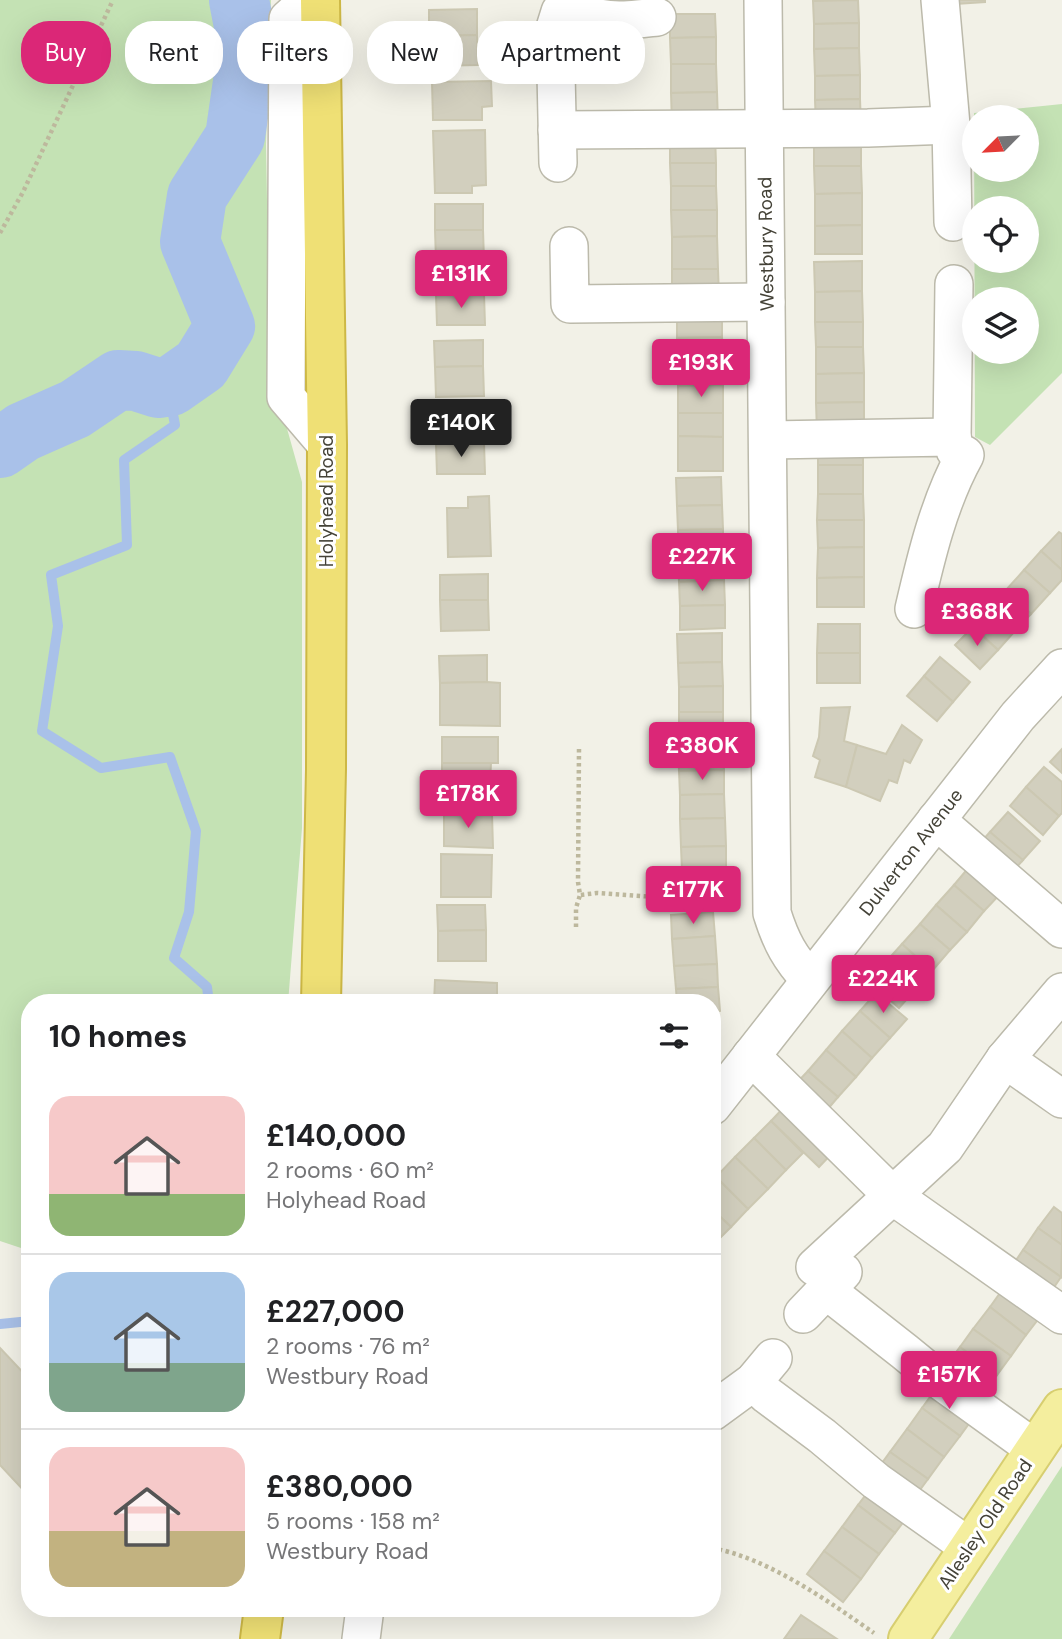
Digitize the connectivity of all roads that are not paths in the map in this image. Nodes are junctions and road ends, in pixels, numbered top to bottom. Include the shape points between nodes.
1 (309, 0) edge
2 (320, 0) edge
3 (763, 0) edge
4 (940, 0) edge
5 (657, 17) dead end
6 (951, 125) junction
7 (765, 128) junction
8 (953, 222) dead end
9 (569, 246) dead end
10 (954, 284) dead end
11 (766, 302) junction
12 (952, 437) junction
13 (768, 439) junction
14 (327, 445) junction
15 (914, 609) dead end
16 (1062, 668) edge
17 (936, 820) junction
18 (1062, 929) edge
19 (810, 980) junction
20 (1062, 992) edge
21 (321, 994) edge
22 (751, 1056) junction
23 (1006, 1059) junction
24 (721, 1094) edge
25 (1062, 1098) edge
26 (893, 1196) junction
27 (1062, 1315) edge
28 (721, 1405) edge
29 (1062, 1409) edge
30 (1035, 1449) junction
31 (969, 1548) junction
32 (263, 1617) edge
33 (364, 1617) edge
34 (893, 1637) edge
35 (260, 1639) edge
36 (361, 1639) edge

1 - 14 street via 288,19 286,397
2 - 14 highway, Holyhead Road
3 - 7 street, Westbury Road
4 - 6 street
5 - 7 street via 636,20 600,18 573,9 560,12 555,28 558,147
6 - 7 street
6 - 8 street
7 - 11 street, Westbury Road
9 - 11 street via 570,304
10 - 12 street
11 - 13 street, Westbury Road
12 - 13 street
12 - 15 street via 955,450 965,455 944,501
13 - 19 street, Westbury Road via 772,913 785,948
14 - 21 highway, Holyhead Road
16 - 17 street, Dulverton Avenue
17 - 18 street
17 - 19 street, Dulverton Avenue
19 - 22 street, Dulverton Avenue
20 - 23 street
22 - 24 street, Dulverton Avenue
22 - 26 street
23 - 25 street
23 - 26 street via 946,1147
26 - 27 street
26 - 30 street via 823,1285 938,1379
28 - 31 street via 763,1370 767,1395
29 - 30 main road, Allesley Old Road
30 - 31 main road, Allesley Old Road
31 - 34 main road, Allesley Old Road
32 - 35 highway
33 - 36 street

